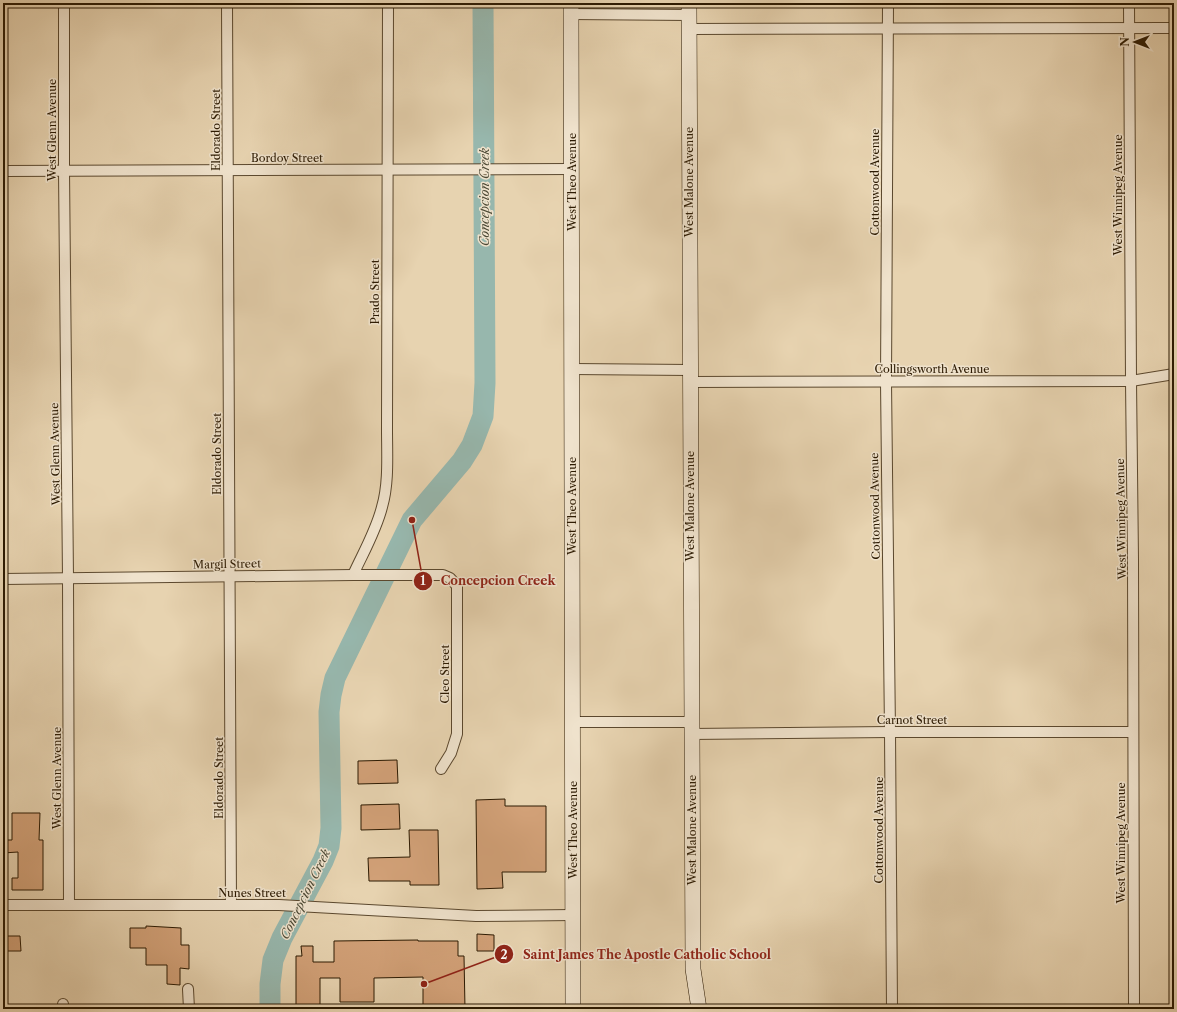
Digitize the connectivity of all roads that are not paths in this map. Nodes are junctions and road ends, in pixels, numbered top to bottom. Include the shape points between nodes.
1 (64, 3) edge
2 (227, 3) edge
3 (388, 3) edge
4 (888, 3) edge
5 (1129, 3) edge
6 (571, 8) edge
7 (689, 16) edge
8 (1129, 28) junction
9 (1174, 28) edge
10 (887, 29) junction
11 (228, 170) junction
12 (388, 170) junction
13 (572, 170) junction
14 (3, 171) edge
15 (64, 171) junction
16 (572, 369) junction
17 (1174, 374) edge
18 (690, 376) junction
19 (1131, 381) junction
20 (886, 382) junction
21 (353, 575) junction
22 (230, 576) junction
23 (68, 578) junction
24 (450, 578) joint
25 (3, 579) edge
26 (573, 722) junction
27 (692, 728) junction
28 (890, 732) junction
29 (1133, 732) junction
30 (441, 769) dead end
31 (3, 905) edge
32 (69, 905) junction
33 (231, 905) junction
34 (573, 915) junction
35 (188, 989) dead end
36 (189, 1009) edge
37 (574, 1009) edge
38 (698, 1009) edge
39 (892, 1009) edge
40 (1134, 1009) edge

1 - 15 street, West Glenn Avenue
2 - 11 street, Eldorado Street
3 - 12 street, Prado Street
4 - 10 street, Cottonwood Avenue
5 - 8 street, West Winnipeg Avenue
6 - 7 street
6 - 13 street, West Theo Avenue
7 - 10 street
7 - 18 street, West Malone Avenue
8 - 9 street
8 - 10 street
8 - 19 street, West Winnipeg Avenue
10 - 20 street, Cottonwood Avenue
11 - 12 street, Bordoy Street
11 - 15 street, Bordoy Street
11 - 22 street, Eldorado Street
12 - 13 street, Bordoy Street
12 - 21 street, Prado Street via 386,484 383,506
13 - 16 street, West Theo Avenue
14 - 15 street, Bordoy Street
15 - 23 street, West Glenn Avenue
16 - 18 street, Collingsworth Avenue
16 - 26 street, West Theo Avenue
17 - 19 street, Collingsworth Avenue
18 - 20 street, Collingsworth Avenue
18 - 27 street, West Malone Avenue
19 - 20 street, Collingsworth Avenue
19 - 29 street, West Winnipeg Avenue
20 - 28 street, Cottonwood Avenue
21 - 22 street, Margil Street
21 - 24 street, Margil Street via 443,575
22 - 23 street, Margil Street
22 - 33 street, Eldorado Street
23 - 25 street, Margil Street
23 - 32 street, West Glenn Avenue
24 - 30 street, Cleo Street via 457,586 457,734 451,753
26 - 27 street, Carnot Street
26 - 34 street, West Theo Avenue
27 - 28 street, Carnot Street
27 - 38 street, West Malone Avenue via 693,969
28 - 29 street, Carnot Street
28 - 39 street, Cottonwood Avenue
29 - 40 street, West Winnipeg Avenue
31 - 32 street, Nunes Street
32 - 33 street, Nunes Street
33 - 34 street, Nunes Street via 280,905 476,916
34 - 37 street, West Theo Avenue
35 - 36 street

